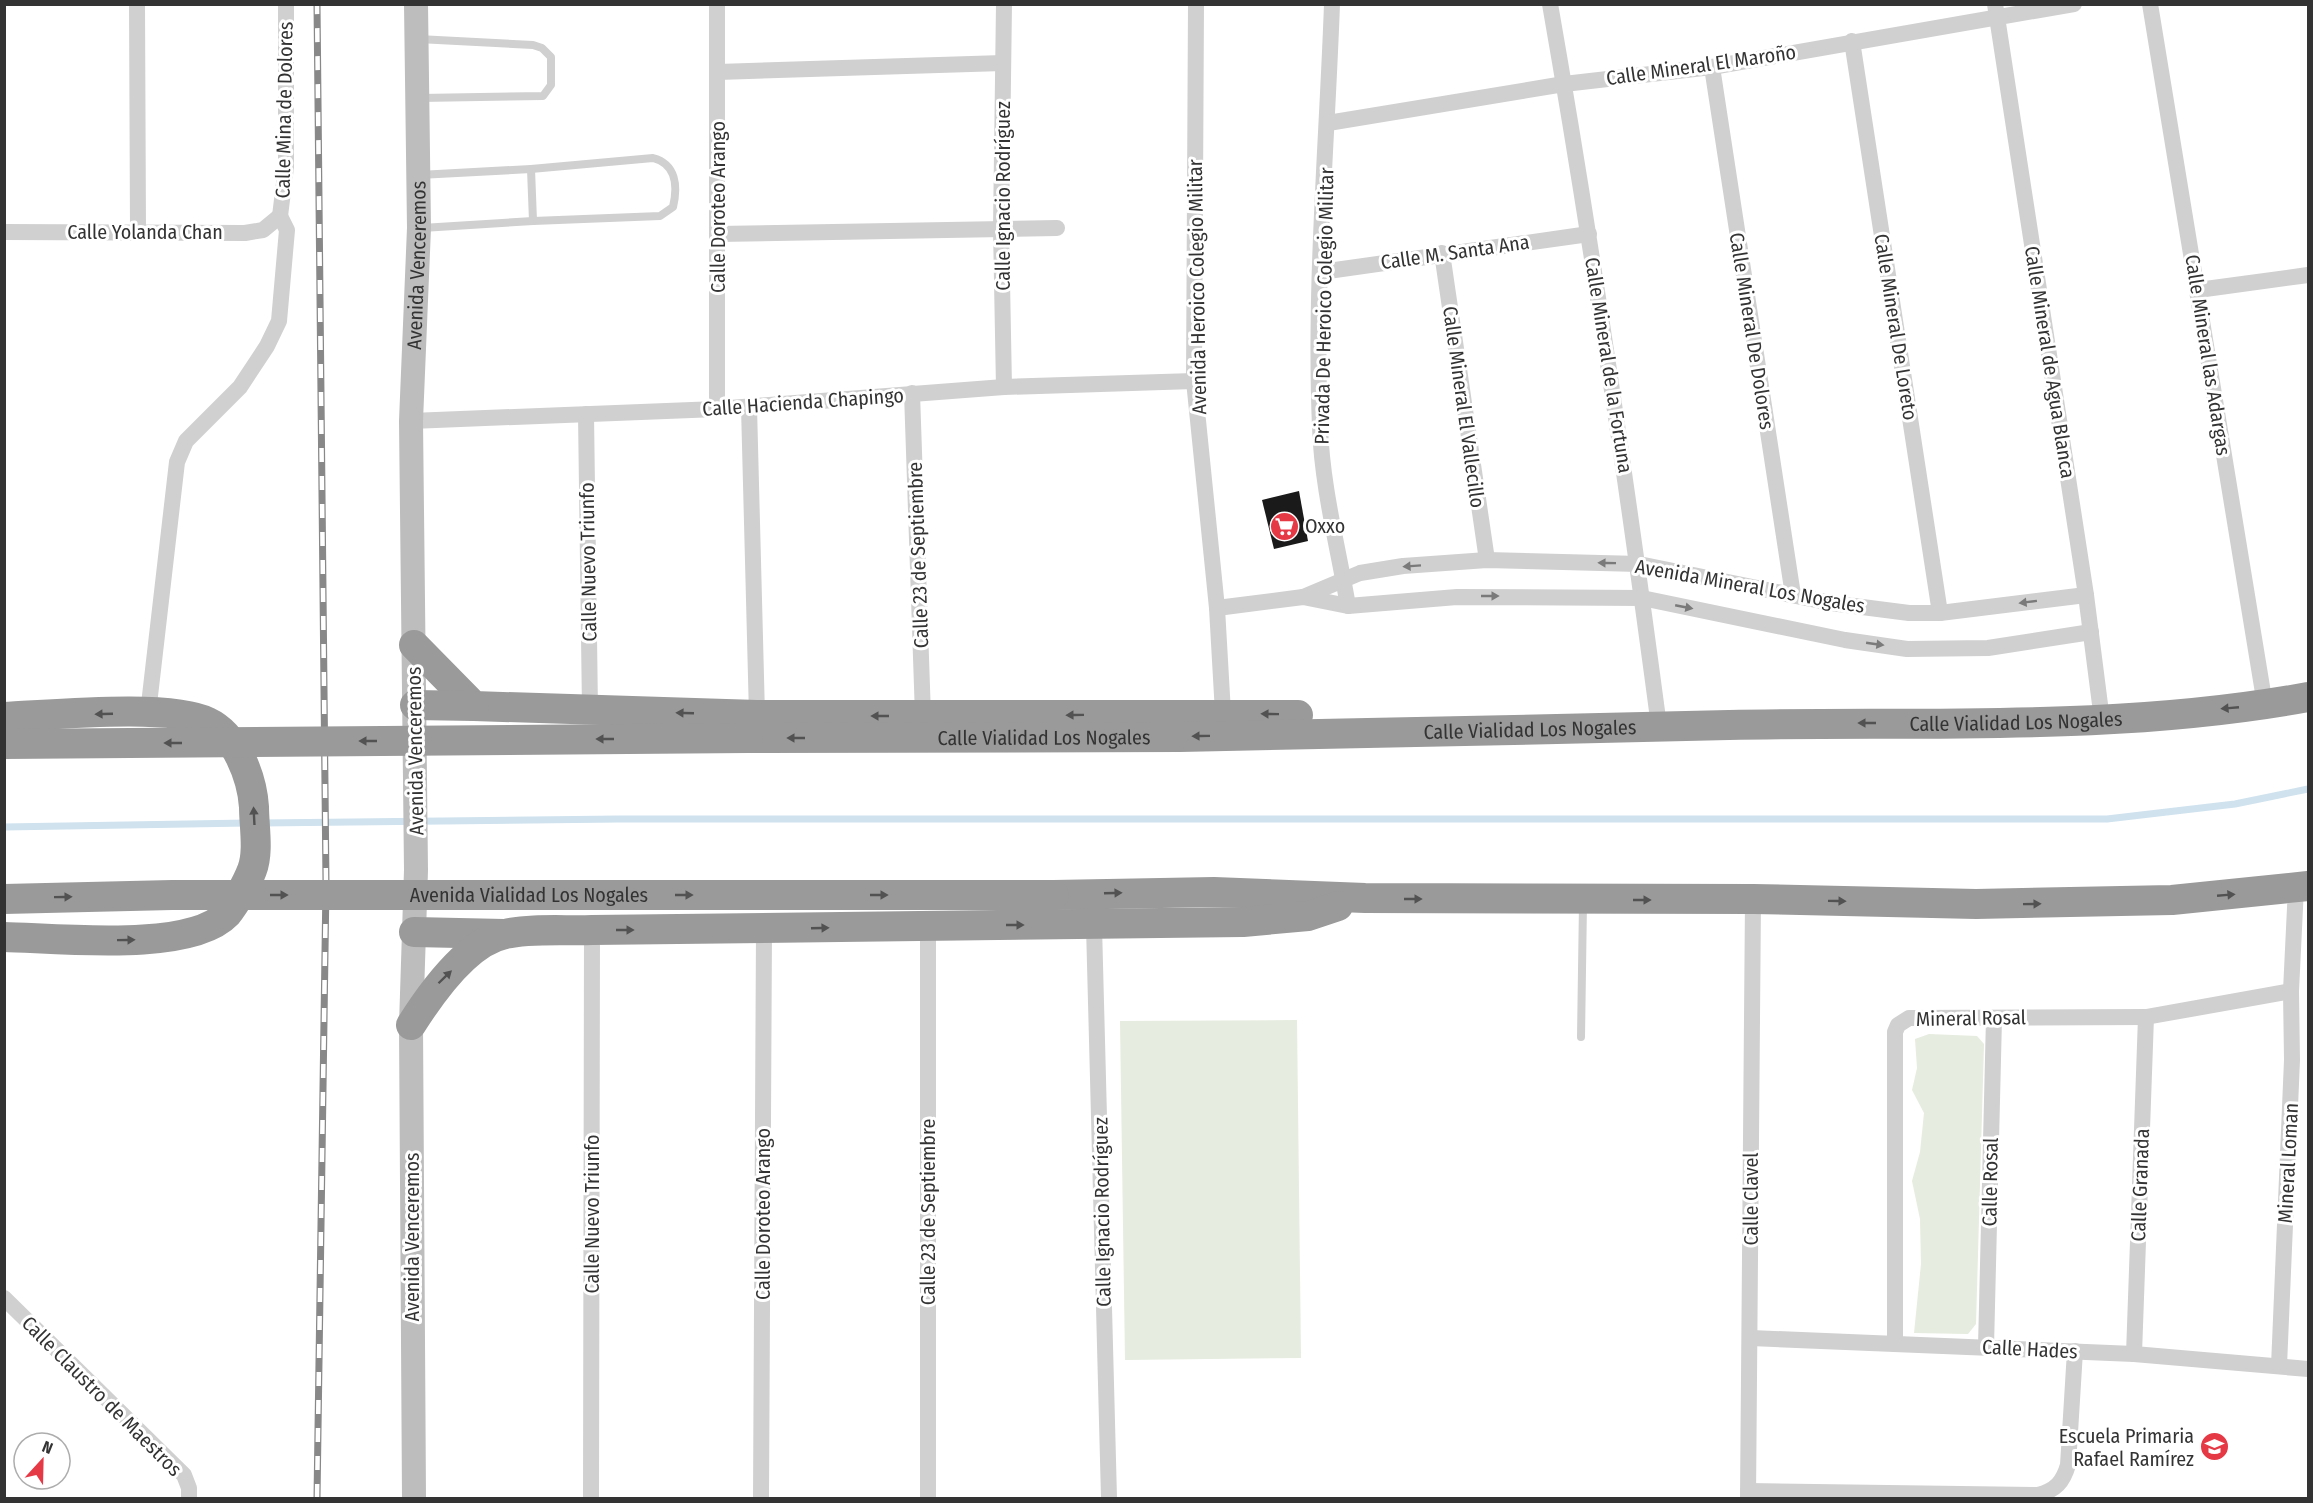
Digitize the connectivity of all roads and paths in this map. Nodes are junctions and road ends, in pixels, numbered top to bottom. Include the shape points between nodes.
1 (136, 4) edge
2 (286, 4) edge
3 (416, 4) edge
4 (717, 4) edge
5 (1004, 4) edge
6 (1196, 4) edge
7 (1332, 4) edge
8 (1550, 4) edge
9 (2074, 4) edge
10 (2150, 4) edge
11 (1996, 11) edge
12 (416, 39) junction
13 (1852, 41) junction
14 (1003, 63) junction
15 (1712, 67) junction
16 (718, 72) junction
17 (1564, 84) junction
18 (417, 98) junction
19 (1328, 123) junction
20 (531, 169) junction
21 (418, 175) junction
22 (280, 216) junction
23 (533, 221) junction
24 (418, 228) junction
25 (1001, 228) junction
26 (1057, 228) dead end
27 (138, 231) junction
28 (4, 232) edge
29 (718, 234) junction
30 (1589, 234) junction
31 (1442, 253) junction
32 (1321, 272) junction
33 (2308, 275) edge
34 (2198, 290) junction
35 (1194, 381) junction
36 (1004, 387) junction
37 (912, 393) junction
38 (749, 407) junction
39 (717, 409) junction
40 (586, 414) junction
41 (411, 421) junction
42 (1487, 561) junction
43 (1639, 564) junction
44 (1343, 578) junction
45 (2086, 595) junction
46 (1793, 596) junction
47 (1303, 597) junction
48 (1642, 598) junction
49 (1348, 606) junction
50 (1216, 608) junction
51 (1940, 613) junction
52 (2091, 633) junction
53 (414, 645) junction
54 (2308, 697) edge
55 (415, 705) junction
56 (2265, 705) junction
57 (474, 706) junction
58 (590, 710) junction
59 (147, 713) junction
60 (1223, 713) junction
61 (924, 716) junction
62 (4, 717) edge
63 (2102, 720) junction
64 (1659, 726) junction
65 (752, 727) junction
66 (1432, 731) junction
67 (4, 744) edge
68 (2302, 886) edge
69 (1365, 898) junction
70 (4, 899) edge
71 (1753, 899) junction
72 (1583, 900) junction
73 (928, 925) junction
74 (1094, 926) junction
75 (592, 930) junction
76 (764, 930) junction
77 (414, 932) junction
78 (504, 934) junction
79 (4, 937) edge
80 (2291, 991) junction
81 (2146, 1017) junction
82 (1994, 1018) junction
83 (411, 1025) junction
84 (1581, 1037) dead end
85 (2300, 1059) edge
86 (4, 1298) edge
87 (1751, 1338) junction
88 (1895, 1344) junction
89 (1986, 1347) junction
90 (2075, 1351) junction
91 (2134, 1354) junction
92 (2279, 1366) junction
93 (2308, 1369) edge
94 (1748, 1495) edge
95 (189, 1498) edge
96 (414, 1498) edge
97 (591, 1498) edge
98 (761, 1498) edge
99 (928, 1498) edge
100 (1109, 1498) edge

1 - 27 street
2 - 22 street, Calle Mina de Dolores via 286,167
3 - 12 street, Avenida Venceremos
4 - 16 street, Calle Doroteo Arango
5 - 14 street, Calle Ignacio Rodríguez
6 - 35 street, Avenida Heroico Colegio Militar
7 - 19 street, Privada De Heroico Colegio Militar
8 - 17 street, Calle Mineral de la Fortuna
9 - 11 street, Calle Mineral El Maroño
10 - 34 street, Calle Mineral las Adargas
11 - 13 street, Calle Mineral El Maroño
11 - 45 street, Calle Mineral de Agua Blanca
12 - 18 street, Avenida Venceremos
12 - 18 lane via 532,45 551,57 551,85 543,96
13 - 15 street, Calle Mineral El Maroño
13 - 51 street, Calle Mineral De Loreto
14 - 16 street
14 - 25 street, Calle Ignacio Rodríguez
15 - 17 street, Calle Mineral El Maroño
15 - 46 street, Calle Mineral De Dolores
16 - 29 street, Calle Doroteo Arango
17 - 19 street, Calle Mineral El Maroño
17 - 30 street, Calle Mineral de la Fortuna
18 - 21 street, Avenida Venceremos
19 - 32 street, Privada De Heroico Colegio Militar
20 - 21 lane
20 - 23 lane
20 - 23 lane via 653,158 670,167 676,192 673,207 660,216
21 - 24 street, Avenida Venceremos
22 - 27 street, Calle Yolanda Chan via 263,230 245,233
22 - 59 street, Calle Mina de Dolores via 287,230 279,321 240,387 186,441 177,462
23 - 24 lane
24 - 41 street, Avenida Venceremos
25 - 26 street
25 - 29 street
25 - 36 street, Calle Ignacio Rodríguez
27 - 28 street, Calle Yolanda Chan
29 - 39 street, Calle Doroteo Arango
30 - 31 street, Calle M. Santa Ana
30 - 43 street, Calle Mineral de la Fortuna
31 - 32 street, Calle M. Santa Ana
31 - 42 street, Calle Mineral El Vallecillo
32 - 44 street, Privada De Heroico Colegio Militar via 1322,459
33 - 34 street
34 - 56 street, Calle Mineral las Adargas
35 - 36 street, Calle Hacienda Chapingo
35 - 50 street, Avenida Heroico Colegio Militar
36 - 37 street, Calle Hacienda Chapingo
37 - 38 street, Calle Hacienda Chapingo
37 - 61 street, Calle 23 de Septiembre
38 - 39 street, Calle Hacienda Chapingo
38 - 65 street
39 - 40 street, Calle Hacienda Chapingo
40 - 41 street, Calle Hacienda Chapingo
40 - 58 street, Calle Nuevo Triunfo
41 - 53 street, Avenida Venceremos
43 -> 42 street, Avenida Mineral Los Nogales
42 -> 44 street, Avenida Mineral Los Nogales via 1403,566
43 - 46 street, Avenida Mineral Los Nogales
43 - 48 street, Calle Mineral de la Fortuna
44 - 47 street, Avenida Mineral Los Nogales
44 - 49 street, Privada De Heroico Colegio Militar
45 -> 51 street, Avenida Mineral Los Nogales
45 - 52 street, Calle Mineral de Agua Blanca
46 - 51 street, Avenida Mineral Los Nogales via 1873,609
47 - 49 street
47 - 50 street
49 -> 48 street via 1457,597
48 -> 52 street via 1907,649 1989,648
48 - 64 street, Calle Mineral de la Fortuna
50 - 60 street, Avenida Heroico Colegio Militar
52 - 63 street, Calle Mineral de Agua Blanca
53 - 55 street, Avenida Venceremos
53 - 57 highway
54 - 56 highway, Calle Vialidad Los Nogales
55 - 57 highway
55 - 77 street, Avenida Venceremos
56 -> 63 highway, Calle Vialidad Los Nogales
57 - 58 highway
65 -> 58 highway
59 -> 62 highway
79 -> 59 highway via 163,938 196,932 227,914 253,869 253,795 243,766 226,733 208,722 185,714
60 -> 61 highway
66 -> 60 highway via 1293,715
61 -> 65 highway
63 -> 64 highway, Calle Vialidad Los Nogales
64 - 66 highway, Calle Vialidad Los Nogales
66 -> 65 highway, Calle Vialidad Los Nogales via 1179,737
65 -> 67 highway, bridge
71 -> 68 highway via 2113,903
68 - 80 street, Mineral Loman
70 -> 69 highway, Avenida Vialidad Los Nogales, bridge via 172,895 1214,892
69 -> 72 highway
69 - 74 highway via 1308,916 1273,920
72 -> 71 highway
71 - 87 street, Calle Clavel
72 - 84 lane
73 -> 74 highway
76 -> 73 highway
73 - 99 street, Calle 23 de Septiembre
74 - 100 street, Calle Ignacio Rodríguez
75 -> 76 highway
75 - 78 highway
75 - 97 street, Calle Nuevo Triunfo
76 - 98 street, Calle Doroteo Arango
77 - 78 highway
77 - 83 street, Avenida Venceremos
83 -> 78 highway via 434,988 478,948
80 - 81 street, Mineral Rosal
80 - 85 street, Mineral Loman
81 - 82 street, Mineral Rosal
81 - 91 street, Calle Granada
82 - 88 street, Mineral Rosal via 1909,1018 1895,1032
82 - 89 street, Calle Rosal
83 - 96 street, Avenida Venceremos
85 - 92 street, Mineral Loman
86 - 95 street, Calle Claustro de Maestros via 184,1475
87 - 88 street, Calle Hades
87 - 94 street, Calle Clavel
88 - 89 street, Calle Hades
89 - 90 street, Calle Hades
90 - 91 street, Calle Hades
90 - 94 street via 2068,1465 2065,1477 2049,1492
91 - 92 street, Calle Hades
92 - 93 street, Calle Hades

